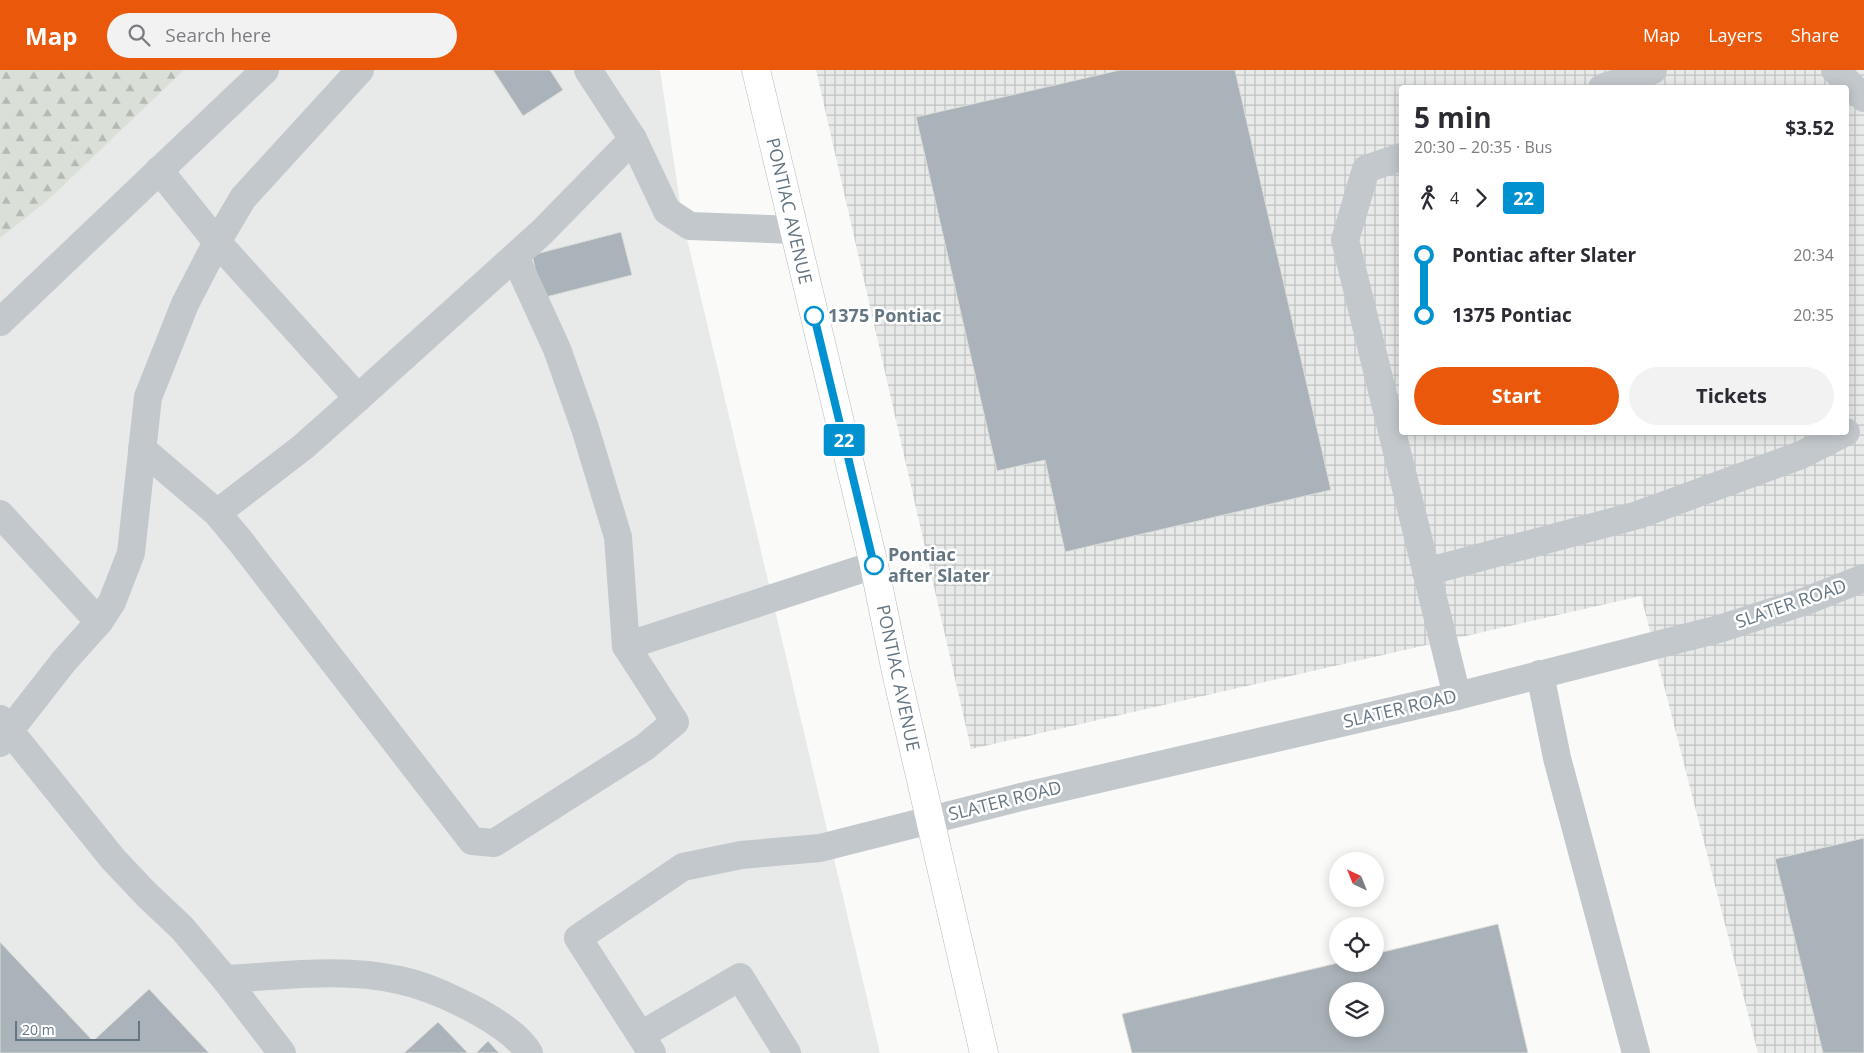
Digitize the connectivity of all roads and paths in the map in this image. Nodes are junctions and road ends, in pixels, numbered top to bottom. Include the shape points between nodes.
1 (264, 70) edge
2 (360, 70) edge
3 (588, 70) edge
4 (756, 70) edge
5 (1653, 70) edge
6 (1835, 70) edge
7 (1610, 85) edge
8 (1864, 98) edge
9 (633, 139) junction
10 (1399, 158) edge
11 (159, 170) junction
12 (794, 230) junction
13 (217, 242) junction
14 (514, 256) junction
15 (0, 322) edge
16 (358, 398) junction
17 (1864, 423) edge
18 (1849, 430) edge
19 (1840, 435) edge
20 (142, 449) junction
21 (217, 513) junction
22 (0, 514) edge
23 (874, 565) junction
24 (1426, 572) junction
25 (1864, 578) edge
26 (99, 622) junction
27 (626, 646) junction
28 (1540, 674) junction
29 (1457, 696) junction
30 (3, 731) edge
31 (930, 819) junction
32 (225, 979) junction
33 (646, 1044) edge
34 (282, 1053) edge
35 (529, 1053) edge
36 (787, 1053) edge
37 (984, 1053) edge
38 (1636, 1053) edge

1 - 11 street
2 - 13 street via 243,198
3 - 9 street
4 - 12 main road, PONTIAC AVENUE
5 - 7 street
6 - 8 street
9 - 12 street via 666,211 690,226
9 - 14 street via 542,232
10 - 24 street via 1366,169 1345,240
11 - 13 street
11 - 15 street
12 - 23 main road, PONTIAC AVENUE
13 - 16 street
13 - 20 street via 185,304 148,397
14 - 16 street
14 - 27 street via 557,349 618,537
16 - 21 street via 303,447
17 - 18 street
19 - 24 street via 1801,455 1638,515
20 - 21 street
20 - 26 street via 131,553 112,602
21 - 27 street via 472,841 494,843 644,747 675,722
22 - 26 street
23 - 27 street
23 - 31 main road, PONTIAC AVENUE
24 - 29 street
25 - 28 street, SLATER ROAD via 1719,630
26 - 30 street
28 - 29 street, SLATER ROAD
28 - 38 street via 1557,758
29 - 31 street, SLATER ROAD
30 - 32 street via 113,859 182,928
31 - 33 street, SLATER ROAD via 820,848 741,855 683,867 578,938
31 - 37 main road, PONTIAC AVENUE
32 - 34 street
32 - 35 street via 344,973 399,979 445,994 488,1016 524,1044
33 - 36 street via 740,977

